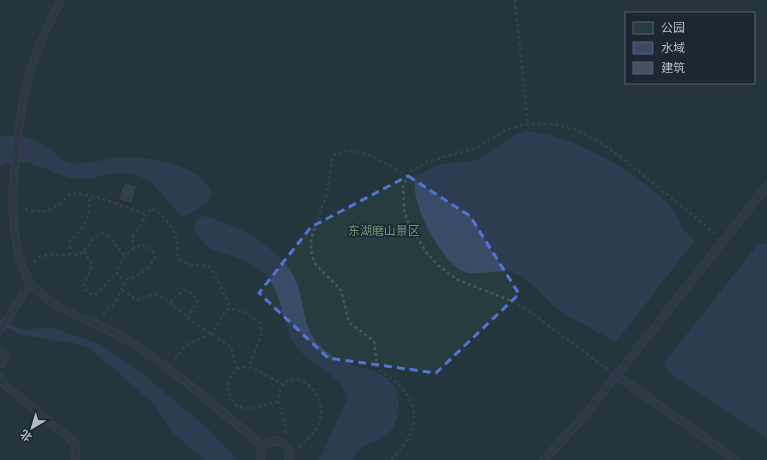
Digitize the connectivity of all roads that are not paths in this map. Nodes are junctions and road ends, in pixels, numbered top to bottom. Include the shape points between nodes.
1 (61, 0) edge
2 (767, 186) edge
3 (30, 283) junction
4 (0, 331) edge
5 (0, 349) edge
6 (0, 364) edge
7 (616, 375) junction
8 (0, 378) edge
9 (263, 446) junction
10 (75, 460) edge
11 (261, 460) edge
12 (289, 460) edge
13 (544, 460) edge
14 (736, 460) edge

1 - 3 lane via 42,37 31,69 18,123 13,168 13,244 23,273
2 - 7 lane
3 - 4 lane
3 - 9 lane via 52,303 128,340
5 - 6 lane via 5,355
7 - 13 lane
7 - 14 lane
8 - 10 lane via 6,386 74,442
9 - 11 lane
9 - 12 lane via 273,440 284,443 289,452

